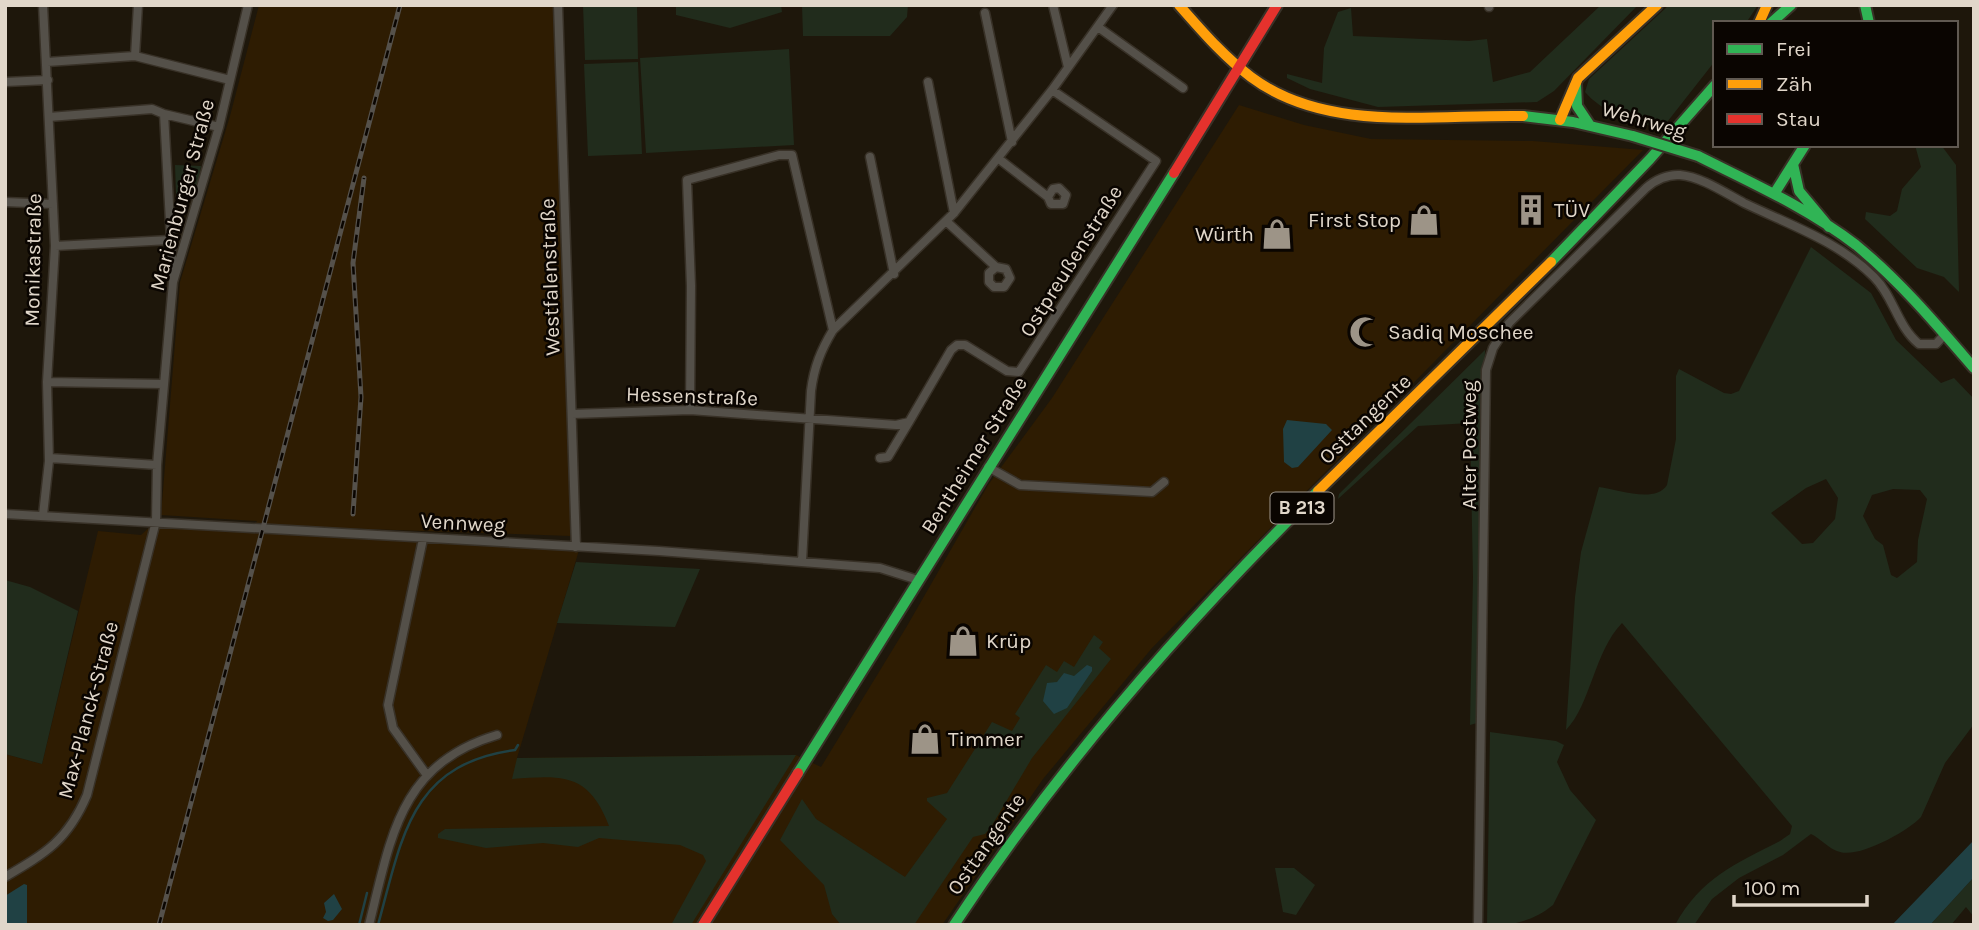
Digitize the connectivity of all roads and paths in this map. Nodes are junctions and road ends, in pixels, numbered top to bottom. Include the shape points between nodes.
1 (43, 5) edge
2 (138, 5) edge
3 (248, 5) edge
4 (558, 5) edge
5 (1053, 5) edge
6 (1113, 5) edge
7 (1179, 5) edge
8 (1277, 5) edge
9 (1657, 5) edge
10 (1767, 5) edge
11 (1782, 5) edge
12 (1791, 5) edge
13 (985, 13) dead end
14 (1760, 21) edge
15 (1771, 21) edge
16 (1772, 21) edge
17 (1098, 27) junction
18 (135, 56) junction
19 (47, 62) junction
20 (1068, 67) junction
21 (1238, 71) junction
22 (1578, 78) junction
23 (48, 80) junction
24 (230, 80) junction
25 (5, 82) edge
26 (928, 82) dead end
27 (1713, 87) edge
28 (1183, 88) dead end
29 (1052, 90) junction
30 (164, 114) junction
31 (49, 117) junction
32 (1560, 120) junction
33 (1589, 124) junction
34 (219, 127) junction
35 (1012, 142) junction
36 (1804, 147) edge
37 (870, 157) dead end
38 (999, 159) junction
39 (1793, 164) junction
40 (1774, 194) junction
41 (1048, 197) dead end
42 (5, 202) edge
43 (53, 204) junction
44 (954, 213) junction
45 (946, 221) junction
46 (1829, 227) junction
47 (170, 240) junction
48 (55, 246) junction
49 (996, 267) dead end
50 (894, 274) junction
51 (173, 282) junction
52 (833, 330) junction
53 (1945, 334) junction
54 (1974, 368) edge
55 (47, 382) junction
56 (163, 384) junction
57 (690, 410) junction
58 (572, 414) junction
59 (810, 418) junction
60 (909, 422) junction
61 (49, 458) junction
62 (880, 458) dead end
63 (157, 465) junction
64 (988, 467) junction
65 (1164, 482) dead end
66 (5, 514) edge
67 (43, 515) junction
68 (156, 521) junction
69 (423, 539) junction
70 (576, 547) junction
71 (802, 562) junction
72 (918, 580) junction
73 (498, 735) dead end
74 (426, 774) junction
75 (5, 877) edge
76 (369, 925) edge
77 (702, 925) edge
78 (954, 925) edge
79 (1478, 925) edge

1 - 19 street, Monikastraße
2 - 18 street
3 - 24 street, Marienburger Straße
4 - 58 street, Westfalenstraße
5 - 20 street
6 - 17 street
7 - 21 street, Wehrweg
8 - 21 street, Bentheimer Straße
9 - 22 street
10 - 14 street
11 - 15 street
12 - 16 street
13 - 35 street
17 - 20 street
17 - 28 street
18 - 19 street
18 - 24 street
19 - 23 street, Monikastraße
20 - 29 street
21 - 32 street, Wehrweg via 1285,97 1349,115
21 - 64 street, Bentheimer Straße
22 - 32 street
22 - 33 street via 1574,96
23 - 25 street
23 - 31 street, Monikastraße
24 - 34 street, Marienburger Straße
26 - 44 street
27 - 78 street, Osttangente / B 213 via 1578,236 1233,576 1164,650 1048,789
29 - 35 street
29 - 60 street, Ostpreußenstraße via 1156,161 1023,369 1007,371 965,345 957,345
30 - 31 street via 152,109
30 - 34 street
30 - 47 street
31 - 43 street, Monikastraße
32 - 33 street, Wehrweg
33 - 40 street, Wehrweg, bridge via 1698,156
34 - 51 street, Marienburger Straße
35 - 38 street
36 - 39 street
37 - 50 street
38 - 41 street
38 - 44 street
39 - 40 street
39 - 46 street via 1801,195
40 - 46 street, Wehrweg
42 - 43 street
43 - 48 street, Monikastraße
44 - 45 street
45 - 49 street
45 - 50 street
46 - 53 street, Wehrweg via 1882,268
47 - 48 street
47 - 51 street
48 - 55 street, Monikastraße
50 - 52 street
51 - 56 street, Marienburger Straße
52 - 57 street via 792,155 687,180
52 - 59 street via 814,368
53 - 54 street, Wehrweg
53 - 79 street, Alter Postweg via 1936,344 1919,344 1905,330 1884,289 1846,254 1826,240 1680,175 1646,188 1508,323 1486,370
55 - 56 street
55 - 61 street, Monikastraße
56 - 63 street, Marienburger Straße
57 - 58 street, Hessenstraße
57 - 59 street, Hessenstraße
58 - 70 street, Westfalenstraße
59 - 60 street via 896,425
59 - 71 street
60 - 62 street via 888,457
61 - 63 street
61 - 67 street, Monikastraße
63 - 68 street, Marienburger Straße
64 - 65 street via 1020,485 1152,492
64 - 72 street, Bentheimer Straße
66 - 67 street, Vennweg
67 - 68 street, Vennweg
68 - 69 street, Vennweg
68 - 75 street, Max-Planck-Straße via 80,811 54,846
69 - 70 street, Vennweg
69 - 74 street via 388,705 393,728
70 - 71 street, Vennweg
71 - 72 street, Vennweg via 880,568
72 - 77 street, Bentheimer Straße
73 - 74 street via 456,753
74 - 76 street via 395,829

